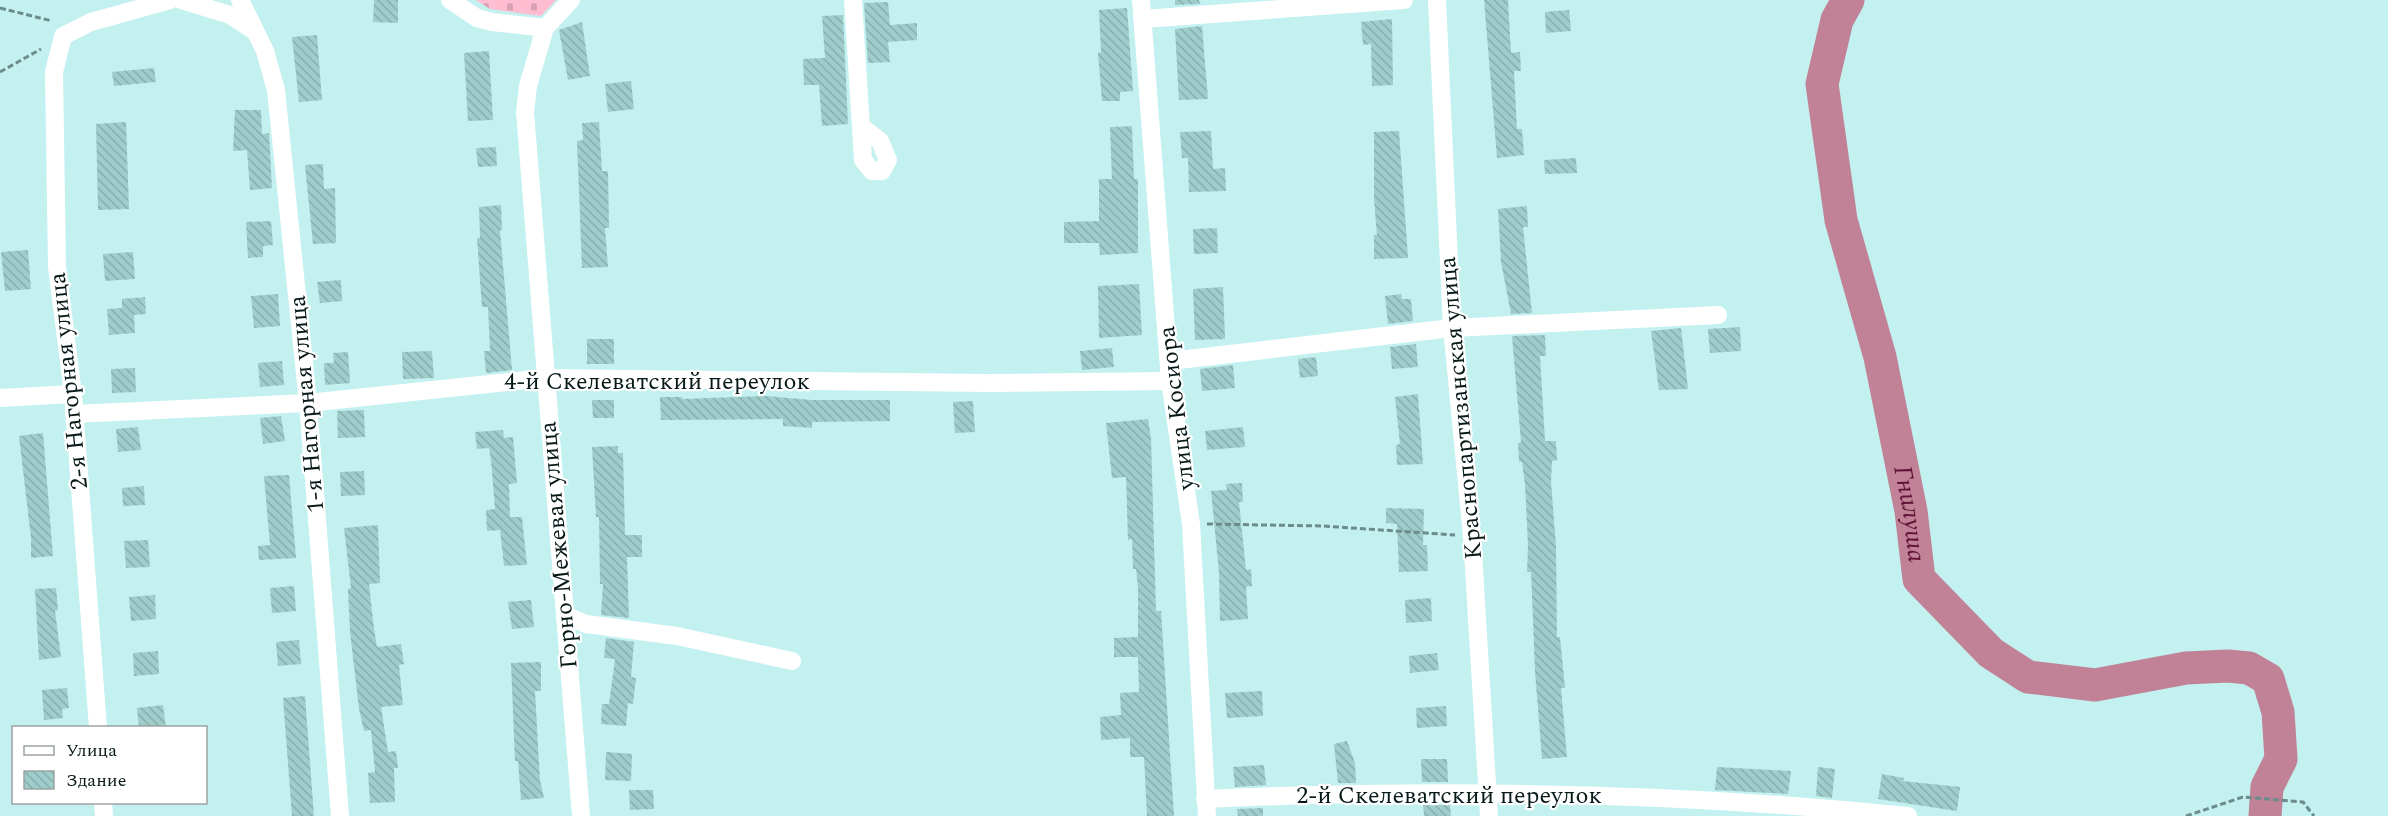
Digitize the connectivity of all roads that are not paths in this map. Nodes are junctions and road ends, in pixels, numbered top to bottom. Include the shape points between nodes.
1 (170, 0) edge
2 (181, 0) edge
3 (240, 0) edge
4 (450, 0) edge
5 (571, 0) edge
6 (853, 0) edge
7 (1141, 0) edge
8 (1404, 0) edge
9 (1437, 0) edge
10 (1143, 19) junction
11 (545, 28) junction
12 (253, 30) junction
13 (862, 136) dead end
14 (1718, 315) dead end
15 (1452, 328) junction
16 (1170, 361) junction
17 (545, 378) junction
18 (1170, 381) junction
19 (73, 394) junction
20 (0, 398) edge
21 (308, 403) junction
22 (74, 414) junction
23 (565, 615) junction
24 (792, 662) dead end
25 (98, 726) edge
26 (1489, 791) junction
27 (1206, 808) edge
28 (1809, 812) edge
29 (340, 816) edge
30 (582, 816) edge
31 (1489, 816) edge
32 (1908, 816) edge

1 - 19 street, 2-я Нагорная улица via 70,32 54,72 57,267
2 - 12 street via 230,15
3 - 12 street, 1-я Нагорная улица
4 - 11 street via 477,18
5 - 11 street, Горно-Межевая улица
6 - 13 street
7 - 10 street, улица Косиора
8 - 10 street
9 - 15 street, Краснопартизанская улица
10 - 16 street, улица Косиора
11 - 17 street, Горно-Межевая улица via 528,86 525,112
12 - 21 street, 1-я Нагорная улица via 265,51 276,90
14 - 15 street
15 - 16 street
15 - 26 street, Краснопартизанская улица via 1472,536
16 - 18 street, улица Косиора
17 - 18 street, 4-й Скелеватский переулок
17 - 21 street, 4-й Скелеватский переулок
17 - 23 street, Горно-Межевая улица
18 - 27 street, улица Косиора via 1191,524
19 - 20 street
19 - 22 street, 2-я Нагорная улица
21 - 22 street, 4-й Скелеватский переулок
21 - 29 street, 1-я Нагорная улица
22 - 25 street, 2-я Нагорная улица
23 - 24 street via 586,624 677,636
23 - 30 street, Горно-Межевая улица
26 - 27 street, 2-й Скелеватский переулок via 1351,792
26 - 28 street, 2-й Скелеватский переулок via 1555,792
26 - 31 street, Краснопартизанская улица
28 - 32 street, 2-й Скелеватский переулок

